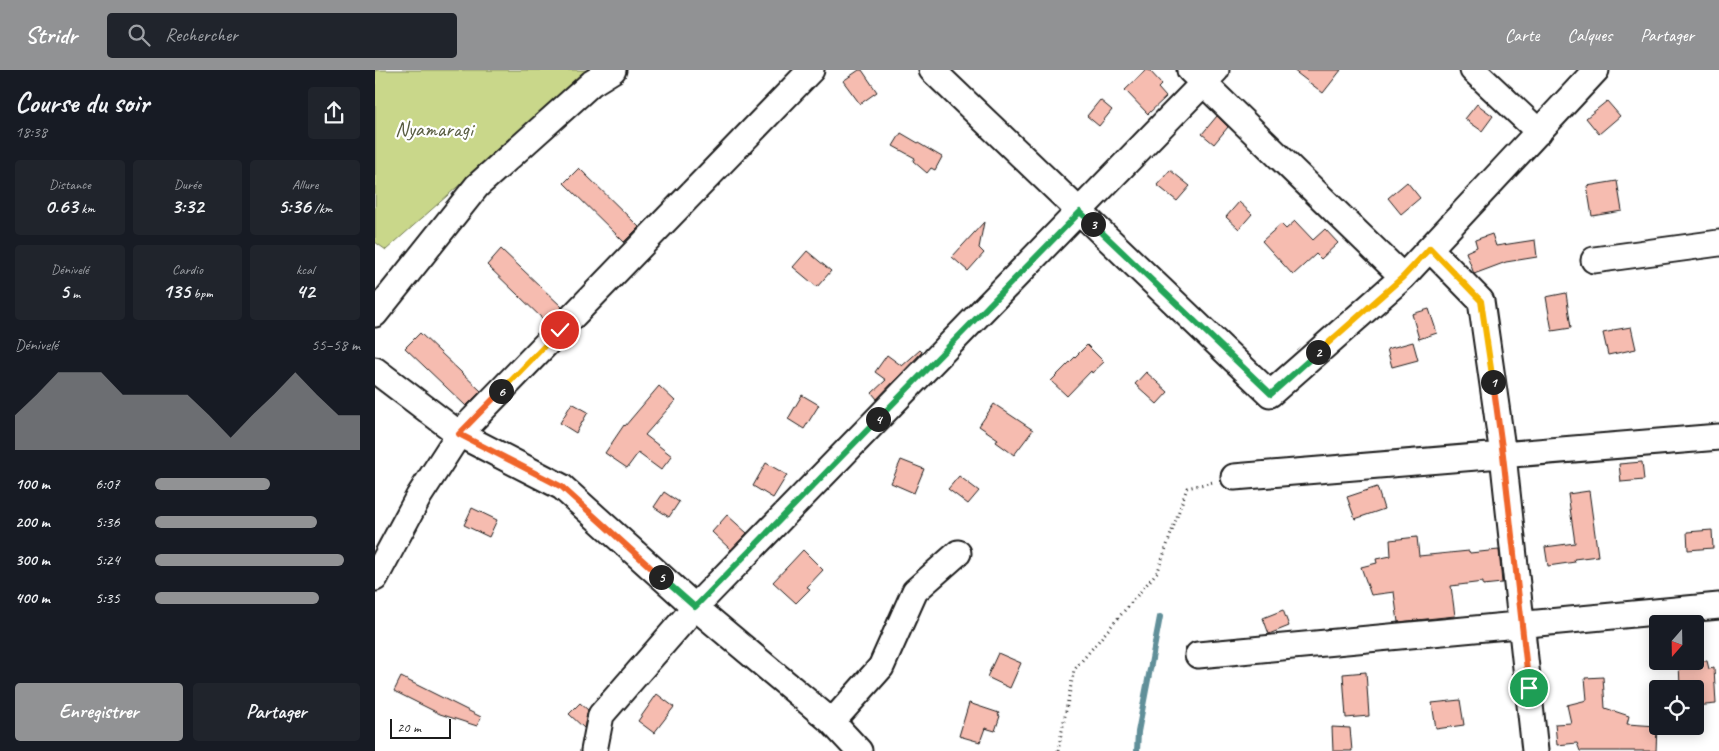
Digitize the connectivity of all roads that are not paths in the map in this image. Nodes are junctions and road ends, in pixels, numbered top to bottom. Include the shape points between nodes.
1 (613, 70) edge
2 (811, 70) edge
3 (932, 70) edge
4 (1473, 70) edge
5 (1596, 70) edge
6 (1204, 74) edge
7 (1539, 132) junction
8 (1080, 212) junction
9 (1719, 243) edge
10 (1430, 248) junction
11 (1594, 260) dead end
12 (1403, 277) junction
13 (375, 314) edge
14 (375, 370) edge
15 (459, 434) junction
16 (1719, 437) edge
17 (1503, 455) junction
18 (1234, 477) road end
19 (958, 553) dead end
20 (375, 578) edge
21 (1719, 606) edge
22 (695, 607) junction
23 (1522, 625) junction
24 (1198, 655) dead end
25 (832, 722) junction
26 (591, 746) edge
27 (859, 751) edge
28 (1535, 751) edge

1 - 13 street via 592,83 477,186
2 - 15 street
3 - 8 street
4 - 7 street
5 - 7 street
6 - 8 street
6 - 12 street
7 - 10 street
8 - 12 street via 1271,394
8 - 22 street
9 - 11 street
10 - 12 street
10 - 17 street via 1481,301
14 - 15 street
15 - 20 street via 419,496
15 - 22 street via 562,487
16 - 17 street
17 - 18 street
17 - 23 street
19 - 25 street via 915,591 881,667
21 - 23 street
22 - 25 street
22 - 26 street via 601,715
23 - 24 street
23 - 28 street
25 - 27 street

